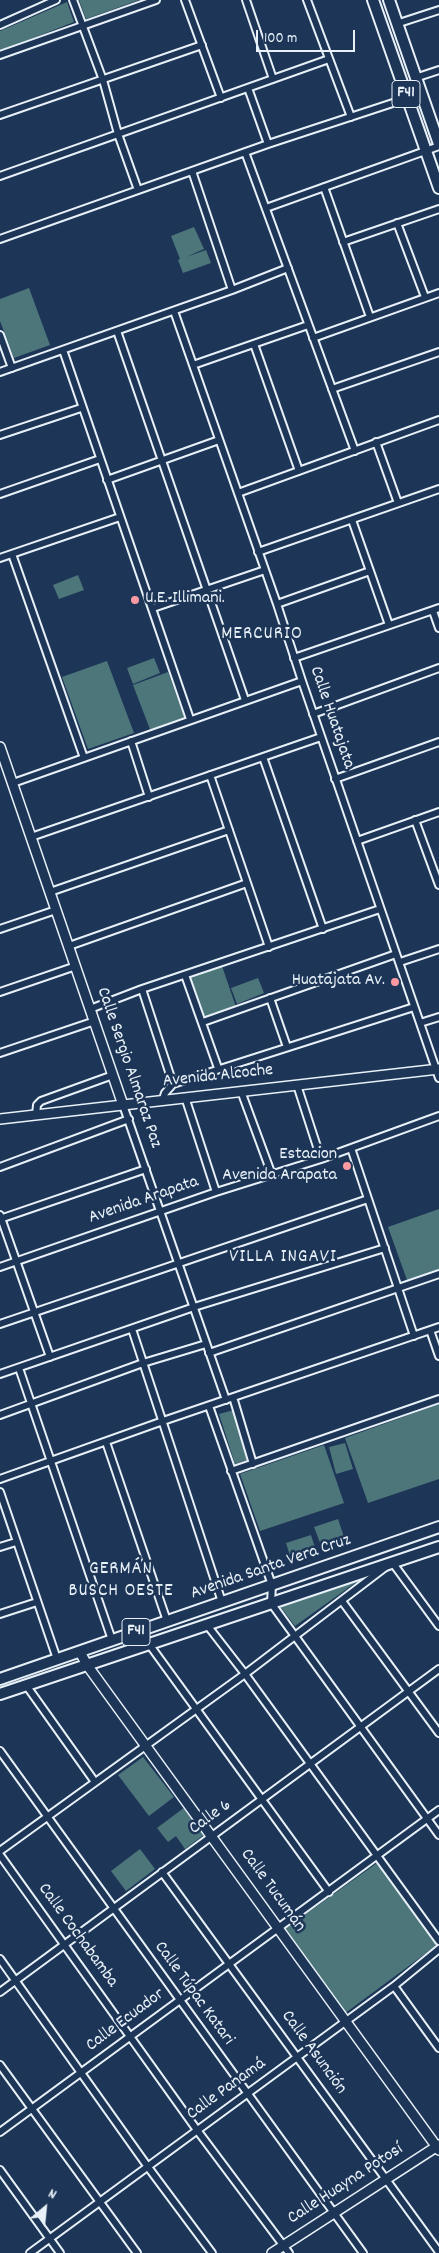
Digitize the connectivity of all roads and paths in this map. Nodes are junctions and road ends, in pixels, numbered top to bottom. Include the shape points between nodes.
1 (56, 0) edge
2 (73, 0) edge
3 (156, 0) edge
4 (185, 0) edge
5 (246, 0) edge
6 (307, 0) edge
7 (373, 0) edge
8 (389, 0) edge
9 (439, 10) edge
10 (396, 24) junction
11 (0, 25) edge
12 (82, 25) junction
13 (202, 45) junction
14 (0, 55) edge
15 (328, 59) junction
16 (439, 70) edge
17 (415, 78) junction
18 (273, 79) junction
19 (103, 80) junction
20 (248, 88) junction
21 (220, 98) junction
22 (408, 98) junction
23 (0, 115) edge
24 (351, 117) junction
25 (437, 133) edge
26 (118, 134) junction
27 (422, 138) junction
28 (268, 144) junction
29 (439, 145) edge
30 (426, 151) junction
31 (245, 152) junction
32 (192, 171) junction
33 (0, 176) edge
34 (324, 187) junction
35 (439, 188) edge
36 (138, 190) junction
37 (266, 208) junction
38 (439, 209) edge
39 (397, 223) junction
40 (0, 239) edge
41 (343, 242) junction
42 (288, 268) junction
43 (232, 290) junction
44 (439, 293) edge
45 (425, 298) junction
46 (174, 311) junction
47 (370, 317) junction
48 (308, 325) junction
49 (117, 331) junction
50 (0, 335) edge
51 (313, 338) junction
52 (254, 344) junction
53 (63, 350) junction
54 (439, 352) edge
55 (193, 365) junction
56 (12, 368) junction
57 (0, 372) edge
58 (332, 389) junction
59 (81, 408) junction
60 (439, 420) edge
61 (0, 435) edge
62 (219, 440) junction
63 (376, 442) junction
64 (354, 452) junction
65 (100, 459) junction
66 (162, 461) junction
67 (300, 471) junction
68 (107, 480) junction
69 (439, 488) edge
70 (238, 493) junction
71 (0, 494) edge
72 (398, 502) junction
73 (120, 517) junction
74 (352, 520) junction
75 (258, 552) junction
76 (12, 554) junction
77 (0, 558) edge
78 (264, 570) junction
79 (370, 571) junction
80 (206, 589) junction
81 (277, 604) junction
82 (153, 608) junction
83 (436, 610) edge
84 (388, 625) junction
85 (439, 628) edge
86 (294, 658) junction
87 (439, 668) edge
88 (302, 681) junction
89 (245, 700) junction
90 (313, 714) junction
91 (190, 719) junction
92 (321, 737) junction
93 (132, 741) junction
94 (439, 742) edge
95 (0, 747) edge
96 (84, 758) junction
97 (263, 758) junction
98 (210, 775) junction
99 (336, 779) junction
100 (12, 783) junction
101 (149, 797) junction
102 (439, 812) edge
103 (416, 820) junction
104 (229, 830) junction
105 (31, 838) junction
106 (357, 840) junction
107 (247, 883) junction
108 (439, 885) edge
109 (50, 892) junction
110 (380, 909) junction
111 (56, 910) junction
112 (0, 927) edge
113 (323, 929) junction
114 (69, 946) junction
115 (270, 947) junction
116 (439, 949) edge
117 (396, 954) junction
118 (400, 962) junction
119 (76, 966) junction
120 (185, 975) junction
121 (142, 989) junction
122 (0, 992) edge
123 (270, 998) junction
124 (414, 1007) junction
125 (90, 1009) junction
126 (439, 1016) edge
127 (95, 1021) junction
128 (203, 1022) junction
129 (420, 1023) junction
130 (287, 1047) junction
131 (0, 1054) edge
132 (218, 1068) junction
133 (438, 1072) edge
134 (113, 1075) junction
135 (173, 1084) junction
136 (297, 1085) junction
137 (241, 1091) junction
138 (185, 1097) junction
139 (163, 1099) junction
140 (123, 1105) junction
141 (36, 1115) junction
142 (439, 1116) edge
143 (0, 1119) edge
144 (129, 1119) junction
145 (351, 1148) junction
146 (321, 1159) junction
147 (0, 1167) edge
148 (146, 1169) junction
149 (272, 1175) junction
150 (216, 1192) junction
151 (368, 1199) junction
152 (160, 1211) junction
153 (0, 1217) edge
154 (385, 1248) junction
155 (16, 1261) junction
156 (178, 1264) junction
157 (0, 1267) edge
158 (439, 1274) edge
159 (399, 1288) junction
160 (194, 1307) junction
161 (34, 1311) junction
162 (0, 1324) edge
163 (439, 1327) edge
164 (132, 1329) junction
165 (430, 1330) junction
166 (414, 1336) junction
167 (206, 1344) junction
168 (209, 1353) junction
169 (439, 1356) edge
170 (50, 1357) junction
171 (143, 1363) junction
172 (19, 1368) junction
173 (0, 1374) edge
174 (233, 1397) junction
175 (439, 1399) edge
176 (226, 1400) junction
177 (30, 1405) junction
178 (209, 1406) junction
179 (0, 1415) edge
180 (163, 1421) junction
181 (106, 1442) junction
182 (50, 1462) junction
183 (253, 1464) junction
184 (231, 1471) junction
185 (0, 1479) edge
186 (0, 1492) edge
187 (439, 1527) edge
188 (16, 1542) junction
189 (0, 1547) edge
190 (439, 1547) edge
191 (392, 1562) junction
192 (272, 1585) junction
193 (342, 1601) junction
194 (37, 1602) junction
195 (222, 1602) junction
196 (271, 1603) junction
197 (0, 1614) edge
198 (167, 1621) junction
199 (207, 1625) junction
200 (439, 1626) edge
201 (293, 1635) junction
202 (112, 1640) junction
203 (149, 1644) junction
204 (80, 1652) junction
205 (57, 1659) junction
206 (86, 1665) junction
207 (439, 1669) edge
208 (245, 1674) junction
209 (0, 1679) edge
210 (26, 1685) junction
211 (409, 1691) junction
212 (0, 1694) edge
213 (196, 1709) junction
214 (360, 1727) junction
215 (439, 1733) edge
216 (146, 1745) junction
217 (0, 1751) edge
218 (310, 1764) junction
219 (95, 1782) junction
220 (261, 1800) junction
221 (439, 1810) edge
222 (48, 1816) junction
223 (427, 1819) junction
224 (439, 1835) edge
225 (211, 1836) junction
226 (0, 1851) edge
227 (0, 1855) edge
228 (377, 1856) junction
229 (162, 1872) junction
230 (329, 1892) junction
231 (112, 1909) junction
232 (278, 1927) junction
233 (439, 1940) edge
234 (64, 1944) junction
235 (439, 1949) edge
236 (0, 1959) edge
237 (230, 1963) junction
238 (15, 1980) junction
239 (394, 1986) junction
240 (0, 1992) edge
241 (180, 2000) junction
242 (345, 2022) junction
243 (131, 2037) junction
244 (439, 2048) edge
245 (297, 2057) junction
246 (0, 2066) edge
247 (81, 2073) junction
248 (247, 2094) junction
249 (32, 2109) junction
250 (197, 2130) junction
251 (0, 2132) edge
252 (438, 2147) edge
253 (148, 2167) junction
254 (0, 2170) edge
255 (386, 2179) junction
256 (100, 2202) junction
257 (334, 2212) junction
258 (50, 2239) junction
259 (287, 2249) edge
260 (439, 2252) edge
261 (30, 2253) edge
262 (60, 2253) edge
263 (137, 2253) edge
264 (212, 2253) edge
265 (272, 2253) edge
266 (363, 2253) edge

1 - 11 street
2 - 12 street
3 - 12 street
4 - 13 street
5 - 18 street
6 - 15 street
7 - 22 main road, F41
8 - 10 main road, F41
9 - 10 street
10 - 17 main road, F41
12 - 14 street
12 - 19 street
13 - 19 street
13 - 21 street
15 - 18 street
15 - 24 street
16 - 17 street
17 - 25 main road, F41
18 - 20 street
19 - 23 street
19 - 26 street
20 - 21 street
20 - 28 street
21 - 26 street
22 - 24 street
22 - 27 main road, F41
24 - 28 street
25 - 27 street
25 - 29 main road, F41
26 - 33 street
26 - 36 street
27 - 30 main road, F41
28 - 31 street
29 - 30 street
30 - 34 street
30 - 35 main road, F41
31 - 32 street
31 - 37 street
32 - 36 street
32 - 43 street
34 - 37 street
34 - 41 street
36 - 40 street
37 - 42 street
38 - 39 street
39 - 41 street
39 - 45 street
41 - 47 street
42 - 43 street
42 - 48 street
43 - 46 street
44 - 45 street
45 - 47 street
46 - 49 street
46 - 55 street, Calle Huatajata
47 - 51 street
48 - 51 street
48 - 52 street
49 - 53 street
49 - 66 street
50 - 56 street
51 - 58 street
52 - 55 street
52 - 67 street
53 - 56 street
53 - 59 street
54 - 58 street
55 - 62 street, Calle Huatajata
56 - 57 street
58 - 64 street
59 - 61 street
59 - 65 street
60 - 63 street
62 - 66 street
62 - 70 street, Calle Huatajata
63 - 64 street
63 - 72 street
64 - 67 street
65 - 68 street
65 - 71 street
66 - 68 street
66 - 80 street
67 - 70 street
68 - 73 street
69 - 72 street
70 - 75 street, Calle Huatajata
72 - 74 street
73 - 76 street
73 - 82 street
74 - 75 street
74 - 79 street
75 - 78 street, Calle Huatajata
76 - 77 street
76 - 96 street
78 - 80 street
78 - 81 street, Calle Huatajata
79 - 81 street
79 - 84 street
80 - 82 street
80 - 89 street
81 - 86 street, Calle Huatajata
82 - 91 street
83 - 84 street
83 - 85 street
84 - 86 street
86 - 88 street, Calle Huatajata
87 - 90 street
88 - 89 street
88 - 90 street, Calle Huatajata
89 - 91 street
90 - 92 street, Calle Huatajata
91 - 93 street
92 - 97 street
92 - 99 street, Calle Huatajata
93 - 96 street
93 - 101 street
94 - 99 street
95 - 100 street, Calle Sergio Almaraz Paz
96 - 100 street
97 - 98 street
97 - 113 street
98 - 101 street
98 - 104 street
99 - 106 street, Calle Huatajata
100 - 105 street, Calle Sergio Almaraz Paz
101 - 105 street
102 - 103 street
103 - 106 street
103 - 108 street
104 - 107 street
104 - 109 street
105 - 109 street, Calle Sergio Almaraz Paz
106 - 110 street, Calle Huatajata
107 - 114 street
107 - 115 street
109 - 111 street, Calle Sergio Almaraz Paz
110 - 113 street
110 - 117 street, Calle Huatajata
111 - 112 street
111 - 114 street, Calle Sergio Almaraz Paz
113 - 115 street
114 - 119 street, Calle Sergio Almaraz Paz
115 - 120 street
116 - 118 street
117 - 118 street, Calle Huatajata
117 - 123 street
118 - 124 street, Calle Huatajata
119 - 122 street
119 - 125 street, Calle Sergio Almaraz Paz
120 - 121 street
120 - 128 street
121 - 125 street
121 - 135 street
123 - 128 street
123 - 130 street
124 - 129 street, Calle Huatajata
124 - 130 street
125 - 127 street, Calle Sergio Almaraz Paz
126 - 129 street
127 - 131 street
127 - 134 street, Calle Sergio Almaraz Paz
128 - 132 street
129 - 133 street, Calle Huatajata
130 - 132 street
132 - 135 street
133 - 136 street, Avenida Alcoche
134 - 140 street, Calle Sergio Almaraz Paz
134 - 141 street via 42,1101 37,1105
135 - 139 street
136 - 137 street, Avenida Alcoche
136 - 146 street
137 - 138 street, Avenida Alcoche
137 - 149 street
138 - 139 street, Avenida Alcoche
138 - 150 street
139 - 140 street, Avenida Alcoche
140 - 141 street, Avenida Alcoche
140 - 144 street, Calle Sergio Almaraz Paz
141 - 143 street, Avenida Alcoche
142 - 145 street, Avenida Arapata
144 - 147 street
144 - 148 street, Calle Sergio Almaraz Paz
145 - 146 street, Avenida Arapata
145 - 151 street
146 - 149 street, Avenida Arapata
148 - 152 street, Calle Sergio Almaraz Paz
148 - 153 street
149 - 150 street, Avenida Arapata
150 - 152 street, Avenida Arapata
151 - 154 street
151 - 156 street
152 - 155 street, Avenida Arapata
152 - 156 street, Calle Sergio Almaraz Paz
153 - 155 street
154 - 159 street
154 - 160 street
155 - 157 street, Avenida Arapata
155 - 161 street
156 - 160 street, Calle Sergio Almaraz Paz
156 - 161 street
158 - 159 street
159 - 166 street
159 - 168 street
160 - 164 street
160 - 167 street, Calle Sergio Almaraz Paz
161 - 162 street
161 - 170 street
163 - 165 street
164 - 170 street
164 - 171 street
165 - 166 street
165 - 169 street
166 - 174 street
167 - 168 street, Calle Sergio Almaraz Paz
167 - 171 street
168 - 176 street, Calle Sergio Almaraz Paz
170 - 172 street
171 - 177 street
171 - 180 street
172 - 173 street
172 - 177 street
174 - 176 street
174 - 183 street
175 - 183 street
176 - 178 street
177 - 179 street
177 - 182 street
178 - 180 street
178 - 184 street
180 - 181 street
180 - 195 street
181 - 182 street
181 - 198 street
182 - 185 street
182 - 202 street
183 - 184 street
184 - 192 street
186 - 188 street
187 - 192 main road, Avenida Santa Vera Cruz / F41
188 - 189 street
188 - 194 street
190 - 191 main road, Avenida Santa Vera Cruz / F41
191 - 193 street
191 - 196 main road, Avenida Santa Vera Cruz / F41
191 - 200 street
192 - 195 main road, Avenida Santa Vera Cruz / F41
192 - 196 street
193 - 201 street
193 - 211 street
194 - 197 street
194 - 205 street
195 - 198 main road, Avenida Santa Vera Cruz / F41
196 - 199 main road, Avenida Santa Vera Cruz / F41
196 - 201 street
198 - 202 main road, Avenida Santa Vera Cruz / F41
199 - 203 main road, Avenida Santa Vera Cruz / F41
199 - 208 street
201 - 208 street
201 - 214 street
202 - 204 main road, Avenida Santa Vera Cruz / F41
203 - 206 main road, Avenida Santa Vera Cruz / F41
203 - 213 street
204 - 205 main road, Avenida Santa Vera Cruz / F41
204 - 206 street, Calle Tucumán
205 - 209 main road, Avenida Santa Vera Cruz / F41
206 - 210 main road, Avenida Santa Vera Cruz / F41
206 - 216 street, Calle Tucumán
207 - 211 street, Calle 6
208 - 213 street
208 - 218 street
210 - 212 main road, Avenida Santa Vera Cruz / F41
210 - 219 street
211 - 214 street, Calle 6
211 - 215 street
213 - 216 street
213 - 220 street
214 - 218 street, Calle 6
214 - 223 street
216 - 219 street
216 - 225 street, Calle Tucumán
217 - 222 street, Calle Túpac Katari
218 - 220 street, Calle 6
218 - 228 street
219 - 222 street
220 - 225 street, Calle 6
220 - 230 street
221 - 223 street, Calle Ecuador
222 - 226 street
222 - 231 street, Calle Túpac Katari
223 - 224 street
223 - 228 street, Calle Ecuador
225 - 229 street, Calle 6
225 - 232 street, Calle Tucumán
227 - 234 street, Calle Cochabamba
228 - 230 street, Calle Ecuador
228 - 233 street
229 - 231 street, Calle 6
229 - 237 street, Calle Asunción
230 - 232 street, Calle Ecuador
231 - 234 street, Calle 6
231 - 241 street, Calle Túpac Katari
232 - 237 street, Calle Ecuador
232 - 242 street, Calle Tucumán
234 - 238 street, Calle 6
234 - 243 street, Calle Cochabamba
235 - 239 street, Calle Panamá
236 - 238 street
237 - 241 street, Calle Ecuador
237 - 245 street, Calle Asunción
238 - 240 street, Calle 6
238 - 247 street
239 - 242 street, Calle Panamá
239 - 244 street
241 - 243 street, Calle Ecuador
241 - 248 street, Calle Túpac Katari
242 - 245 street, Calle Panamá
242 - 252 street, Calle Tucumán
243 - 247 street, Calle Ecuador
243 - 250 street, Calle Cochabamba
245 - 248 street, Calle Panamá
245 - 255 street, Calle Asunción
246 - 249 street
247 - 249 street, Calle Ecuador
247 - 253 street
248 - 250 street, Calle Panamá
248 - 257 street, Calle Túpac Katari
249 - 251 street, Calle Ecuador
249 - 256 street
250 - 253 street, Calle Panamá
250 - 259 street, Calle Cochabamba
252 - 255 street, Calle Huayna Potosí
253 - 256 street, Calle Panamá
253 - 264 street
254 - 258 street
255 - 257 street, Calle Huayna Potosí
255 - 260 street, Calle Asunción
256 - 258 street, Calle Panamá
256 - 263 street
257 - 259 street, Calle Huayna Potosí
257 - 266 street, Calle Túpac Katari
258 - 261 street, Calle Panamá
258 - 262 street
259 - 265 street, Calle Huayna Potosí

